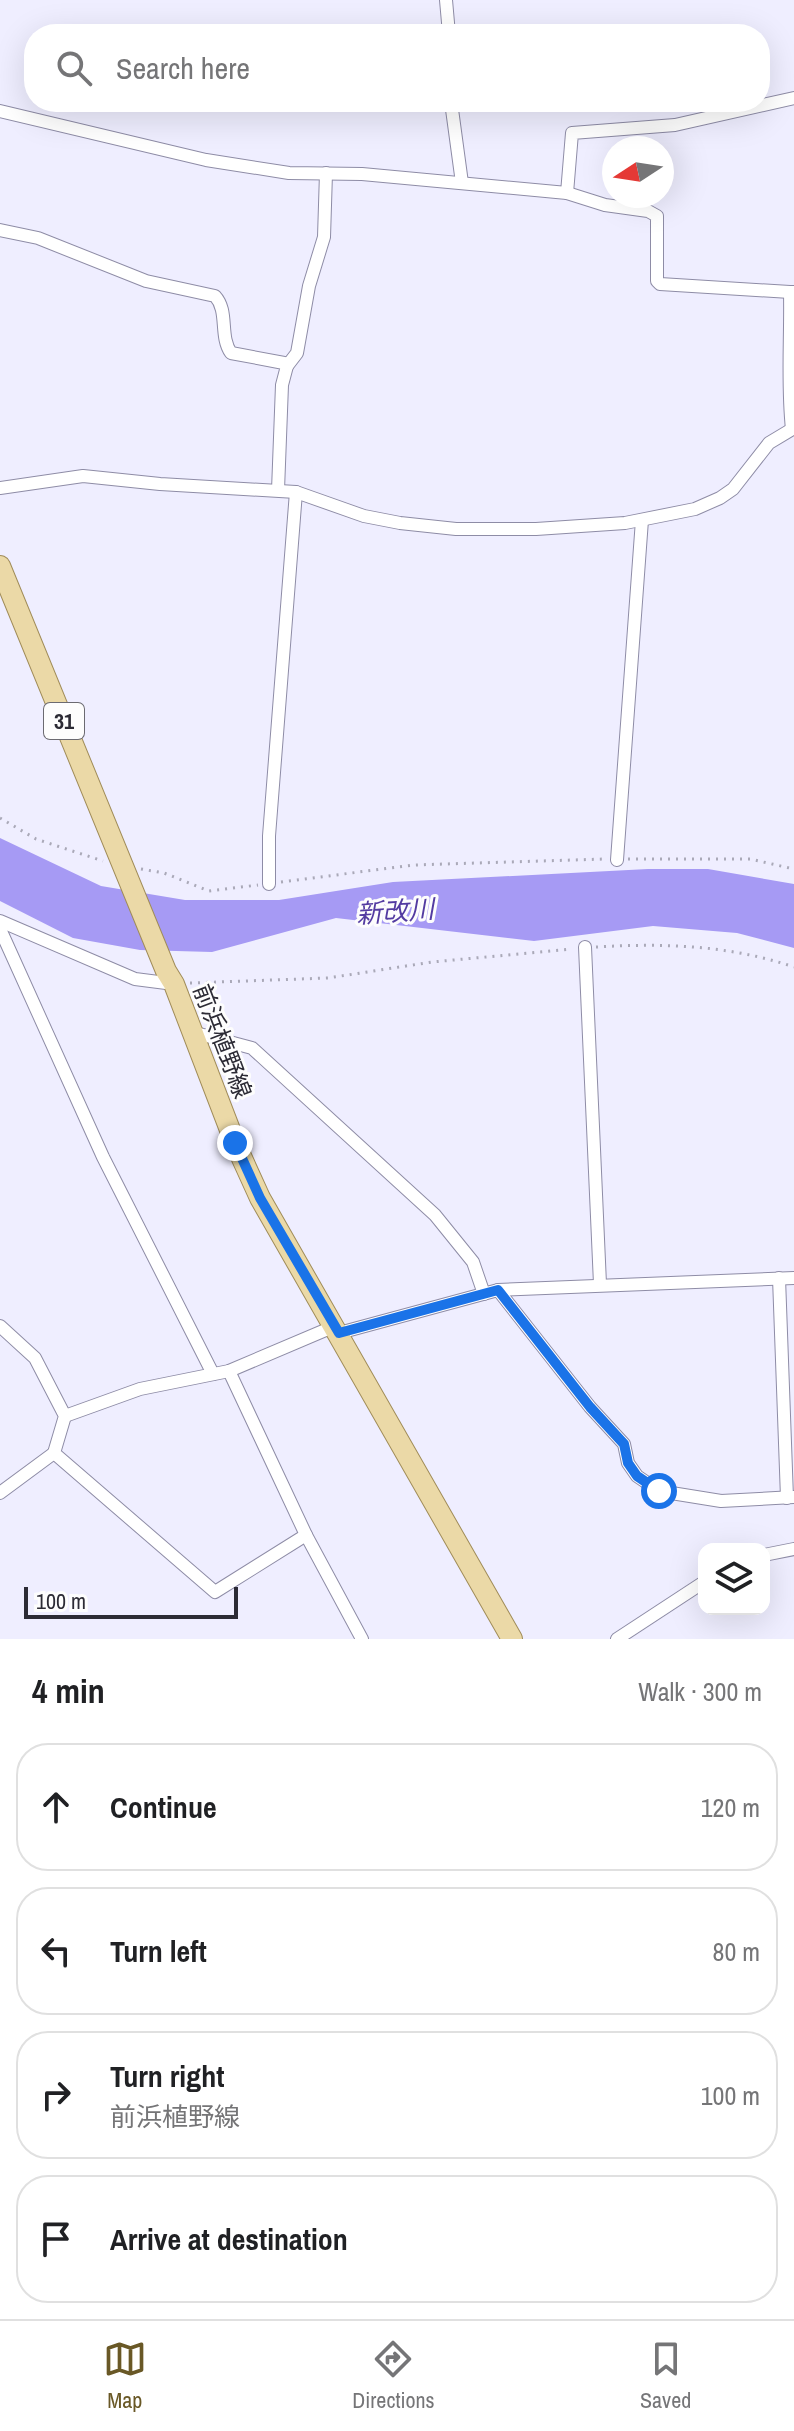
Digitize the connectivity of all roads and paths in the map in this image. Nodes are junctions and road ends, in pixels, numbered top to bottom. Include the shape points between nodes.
1 (446, 0) edge
2 (448, 24) edge
3 (794, 98) edge
4 (770, 103) edge
5 (0, 111) edge
6 (452, 112) edge
7 (732, 112) edge
8 (326, 173) junction
9 (462, 183) junction
10 (567, 193) junction
11 (0, 230) edge
12 (792, 292) edge
13 (287, 366) junction
14 (793, 428) edge
15 (0, 488) edge
16 (278, 490) junction
17 (296, 492) junction
18 (642, 520) junction
19 (0, 566) edge
20 (0, 818) edge
21 (617, 860) junction
22 (794, 869) edge
23 (127, 872) junction
24 (269, 884) junction
25 (0, 921) edge
26 (0, 929) edge
27 (585, 947) junction
28 (794, 967) edge
29 (170, 978) junction
30 (192, 1032) junction
31 (779, 1278) junction
32 (794, 1278) edge
33 (600, 1284) junction
34 (498, 1290) junction
35 (484, 1294) junction
36 (0, 1326) edge
37 (337, 1330) junction
38 (229, 1371) junction
39 (213, 1374) junction
40 (65, 1416) junction
41 (54, 1453) junction
42 (0, 1493) edge
43 (790, 1497) edge
44 (306, 1535) junction
45 (794, 1549) edge
46 (770, 1554) edge
47 (698, 1587) edge
48 (638, 1633) edge
49 (362, 1639) edge
50 (512, 1639) edge
51 (617, 1639) edge

1 - 2 street
3 - 4 street
5 - 8 street via 206,160
6 - 9 street
7 - 10 street via 675,125 572,133
8 - 9 street
8 - 13 street via 324,237 297,353
9 - 10 street
10 - 12 street via 657,216 660,284
11 - 13 street via 38,238 146,281 215,296 221,302 224,344 231,353
12 - 14 street
13 - 16 street
14 - 18 street via 769,443 720,498
15 - 16 street via 83,476
16 - 17 street
17 - 18 street via 364,516 456,529
17 - 24 street
18 - 21 street
19 - 23 main road, 前浜植野線 / 31
20 - 23 path via 36,839
21 - 22 path via 750,859
21 - 24 path via 414,865
23 - 24 path via 164,873 209,891
23 - 29 main road, 前浜植野線 / 31
25 - 29 street via 135,979
26 - 39 street via 103,1157
27 - 28 path via 709,947
27 - 29 path via 328,978
27 - 33 street
29 - 30 main road, 前浜植野線 / 31
30 - 35 street via 252,1048 435,1215 473,1262
30 - 37 main road, 前浜植野線 / 31 via 260,1198
31 - 32 street
31 - 33 street
31 - 43 street
33 - 34 street
34 - 35 street
34 - 43 street via 624,1444 637,1476 659,1491 721,1501
35 - 37 street
36 - 40 street via 35,1358
37 - 38 street
37 - 50 main road, 前浜植野線 / 31
38 - 39 street
38 - 44 street
39 - 40 street via 140,1389
40 - 41 street
41 - 42 street
41 - 44 street via 215,1592
44 - 49 street
45 - 46 street
47 - 48 street
48 - 51 street

